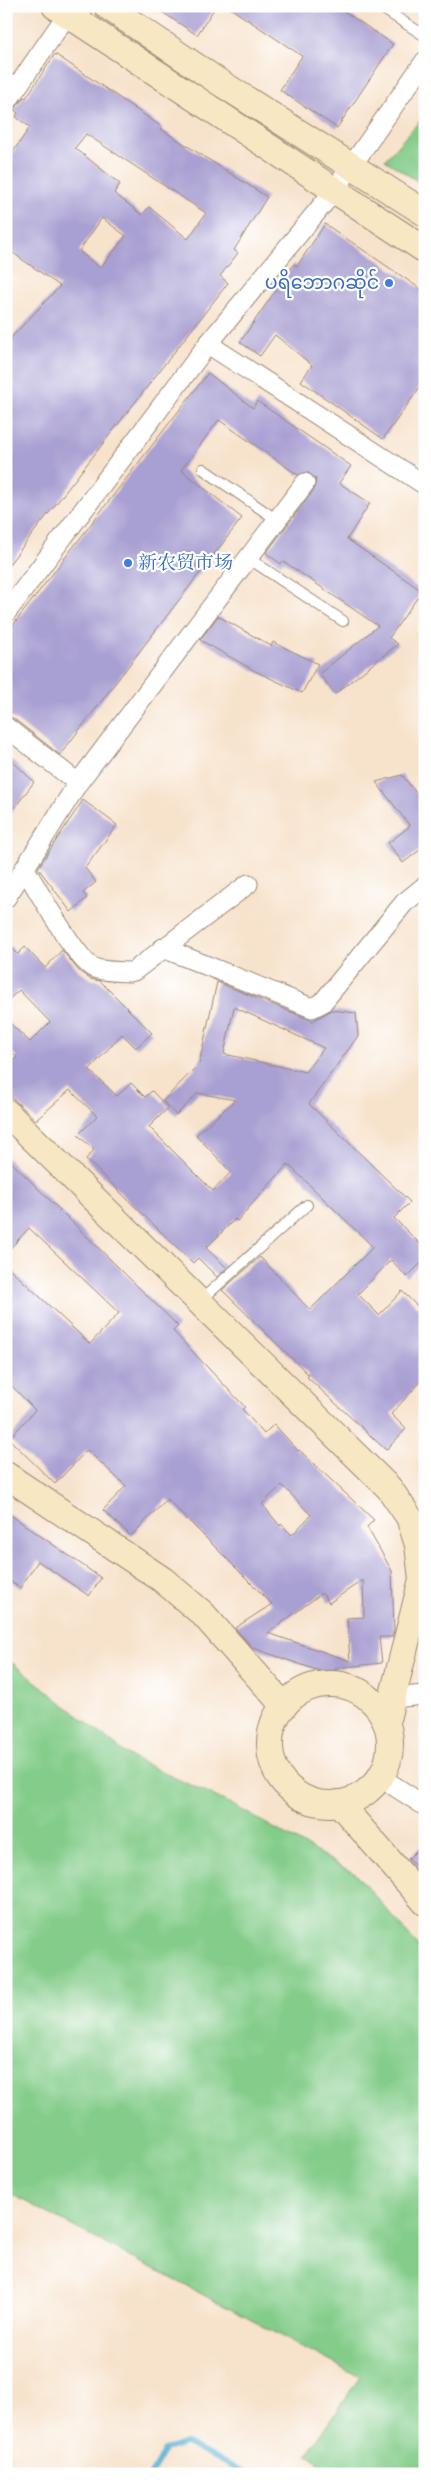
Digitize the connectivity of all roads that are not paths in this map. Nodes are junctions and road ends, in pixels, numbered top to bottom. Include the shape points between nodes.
1 (107, 6) edge
2 (380, 6) edge
3 (65, 9) edge
4 (425, 36) edge
5 (425, 61) edge
6 (216, 80) junction
7 (201, 103) junction
8 (6, 104) edge
9 (352, 165) junction
10 (334, 191) junction
11 (425, 213) edge
12 (425, 250) edge
13 (208, 344) junction
14 (203, 469) dead end
15 (305, 483) dead end
16 (425, 485) edge
17 (277, 520) junction
18 (248, 558) junction
19 (6, 613) edge
20 (343, 621) dead end
21 (6, 727) edge
22 (78, 783) junction
23 (24, 869) junction
24 (248, 884) dead end
25 (425, 886) edge
26 (6, 898) edge
27 (163, 948) junction
28 (6, 1112) edge
29 (307, 1205) dead end
30 (199, 1301) junction
31 (6, 1475) edge
32 (423, 1579) edge
33 (425, 1695) edge
34 (392, 1698) junction
35 (284, 1706) junction
36 (386, 1723) junction
37 (380, 1777) junction
38 (339, 1803) junction
39 (425, 1806) edge
40 (425, 1902) edge

1 - 6 main road
2 - 4 lane
3 - 7 main road
3 - 8 street
5 - 9 street
6 - 7 main road
6 - 9 main road
7 - 10 main road
9 - 10 street
9 - 11 main road
10 - 12 main road
10 - 13 street
13 - 16 street
13 - 19 street
14 - 17 lane
15 - 17 street
17 - 18 street
18 - 20 lane
18 - 22 street
21 - 22 street
22 - 23 street
23 - 26 street
23 - 27 street via 73,945 95,968 134,971
24 - 27 street
25 - 27 street via 404,903 322,1003 312,1008
28 - 30 main road
29 - 30 lane
30 - 32 main road via 389,1488 409,1517 418,1545
31 - 35 main road via 163,1580 203,1614
32 - 34 main road
33 - 34 street
34 - 36 main road
35 - 36 main road via 310,1687 334,1684 358,1690 368,1697
35 - 38 main road via 271,1734 276,1770 302,1797 314,1802
36 - 37 main road via 389,1754
37 - 38 main road via 362,1795
37 - 39 street
38 - 40 main road

